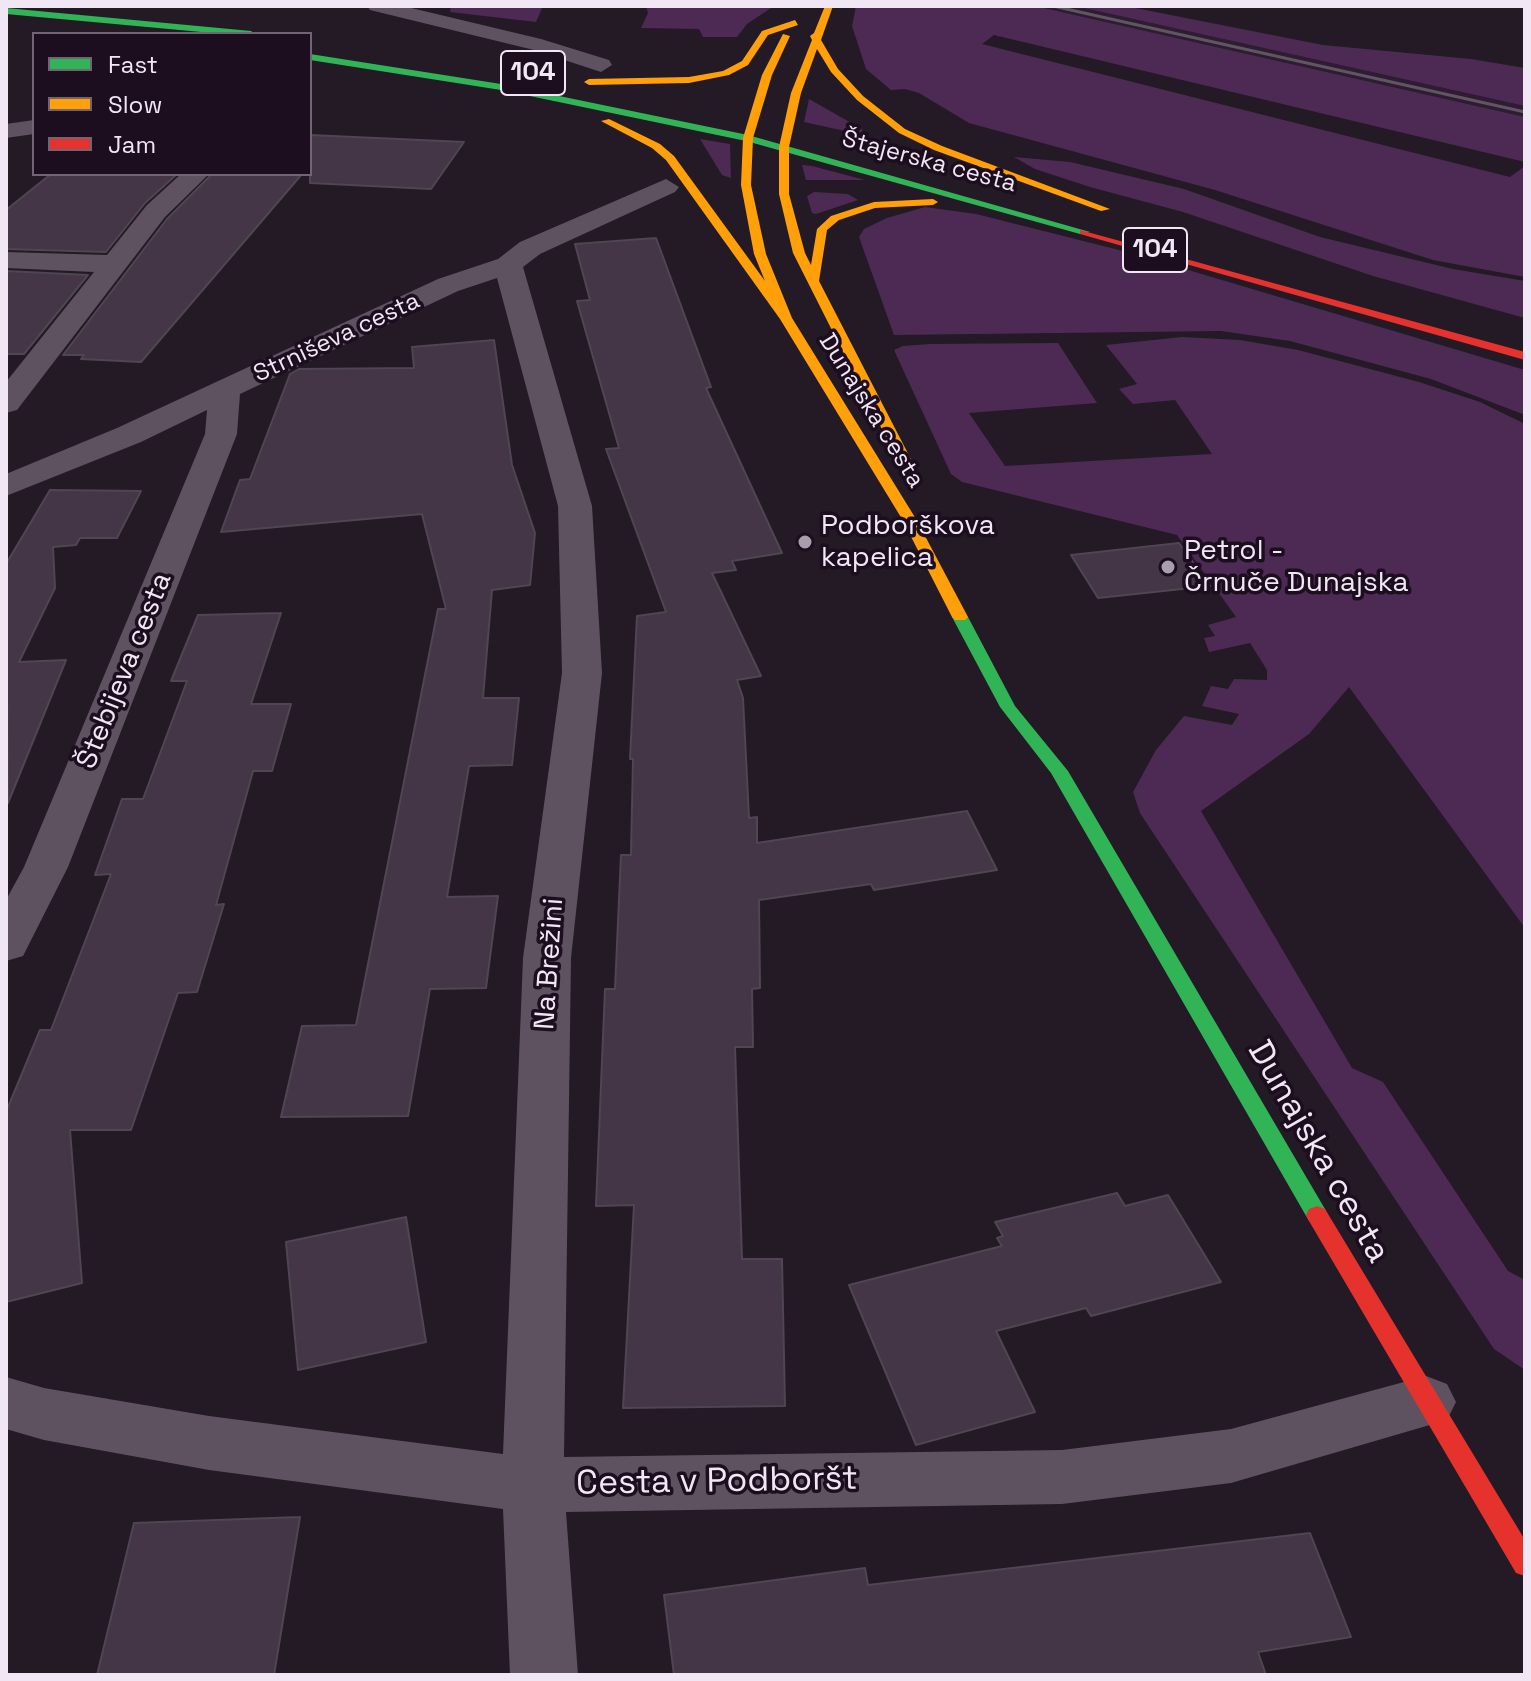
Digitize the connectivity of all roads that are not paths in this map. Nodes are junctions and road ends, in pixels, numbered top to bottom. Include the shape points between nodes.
1 (377, 6) edge
2 (820, 6) edge
3 (829, 6) edge
4 (6, 11) edge
5 (795, 23) junction
6 (6, 25) edge
7 (87, 32) edge
8 (230, 32) edge
9 (814, 36) junction
10 (312, 41) edge
11 (418, 55) dead end
12 (312, 57) edge
13 (588, 76) junction
14 (501, 87) junction
15 (673, 100) dead end
16 (746, 116) junction
17 (32, 127) edge
18 (795, 128) junction
19 (6, 131) edge
20 (748, 138) junction
21 (784, 147) junction
22 (920, 161) dead end
23 (194, 176) edge
24 (666, 187) dead end
25 (987, 203) junction
26 (6, 260) edge
27 (112, 264) junction
28 (508, 265) junction
29 (814, 280) junction
30 (786, 318) junction
31 (1525, 356) edge
32 (225, 391) junction
33 (6, 403) edge
34 (6, 486) edge
35 (919, 490) dead end
36 (1043, 718) dead end
37 (1059, 771) junction
38 (6, 945) edge
39 (1426, 1402) junction
40 (6, 1403) edge
41 (533, 1485) junction
42 (1525, 1564) edge
43 (544, 1675) edge

1 - 13 street via 526,41
2 - 5 main road
3 - 9 main road, Dunajska cesta
4 - 8 main road
5 - 13 main road via 765,33 745,63 726,73 689,80
5 - 16 main road, Dunajska cesta
6 - 7 main road
9 - 18 main road, Dunajska cesta
9 - 22 main road, Štajerska cesta / 104 via 834,70 902,131 1123,216
10 - 11 main road
12 - 14 main road, Štajerska cesta / 104
13 - 15 main road, 104
14 - 20 main road, Štajerska cesta / 104
14 - 30 main road via 606,121 663,152 684,173
16 - 18 main road
16 - 20 main road, Dunajska cesta
17 - 19 street
18 - 21 main road, Dunajska cesta
20 - 21 main road, Štajerska cesta / 104
20 - 30 main road, Dunajska cesta via 746,185 760,254
21 - 25 main road, Štajerska cesta / 104
21 - 29 main road, Dunajska cesta via 783,186 790,222
23 - 27 street
24 - 28 street, Strniševa cesta via 530,248
25 - 29 main road via 906,201 846,212 822,229
25 - 31 main road, Štajerska cesta / 104
26 - 27 street
27 - 33 street
28 - 32 street, Strniševa cesta via 448,285
28 - 41 street, Na Brežini via 575,506 582,673 547,958
29 - 35 main road, Dunajska cesta
30 - 37 main road, Dunajska cesta via 909,519 1008,707
32 - 34 street, Strniševa cesta
32 - 38 street, Štebijeva cesta via 221,434 46,867
36 - 37 main road, Dunajska cesta
37 - 39 main road, Dunajska cesta
39 - 41 street, Cesta v Podboršt via 1231,1456 1062,1477
39 - 42 main road, Dunajska cesta
40 - 41 street, Cesta v Podboršt via 209,1443
41 - 43 street, Na Brežini

